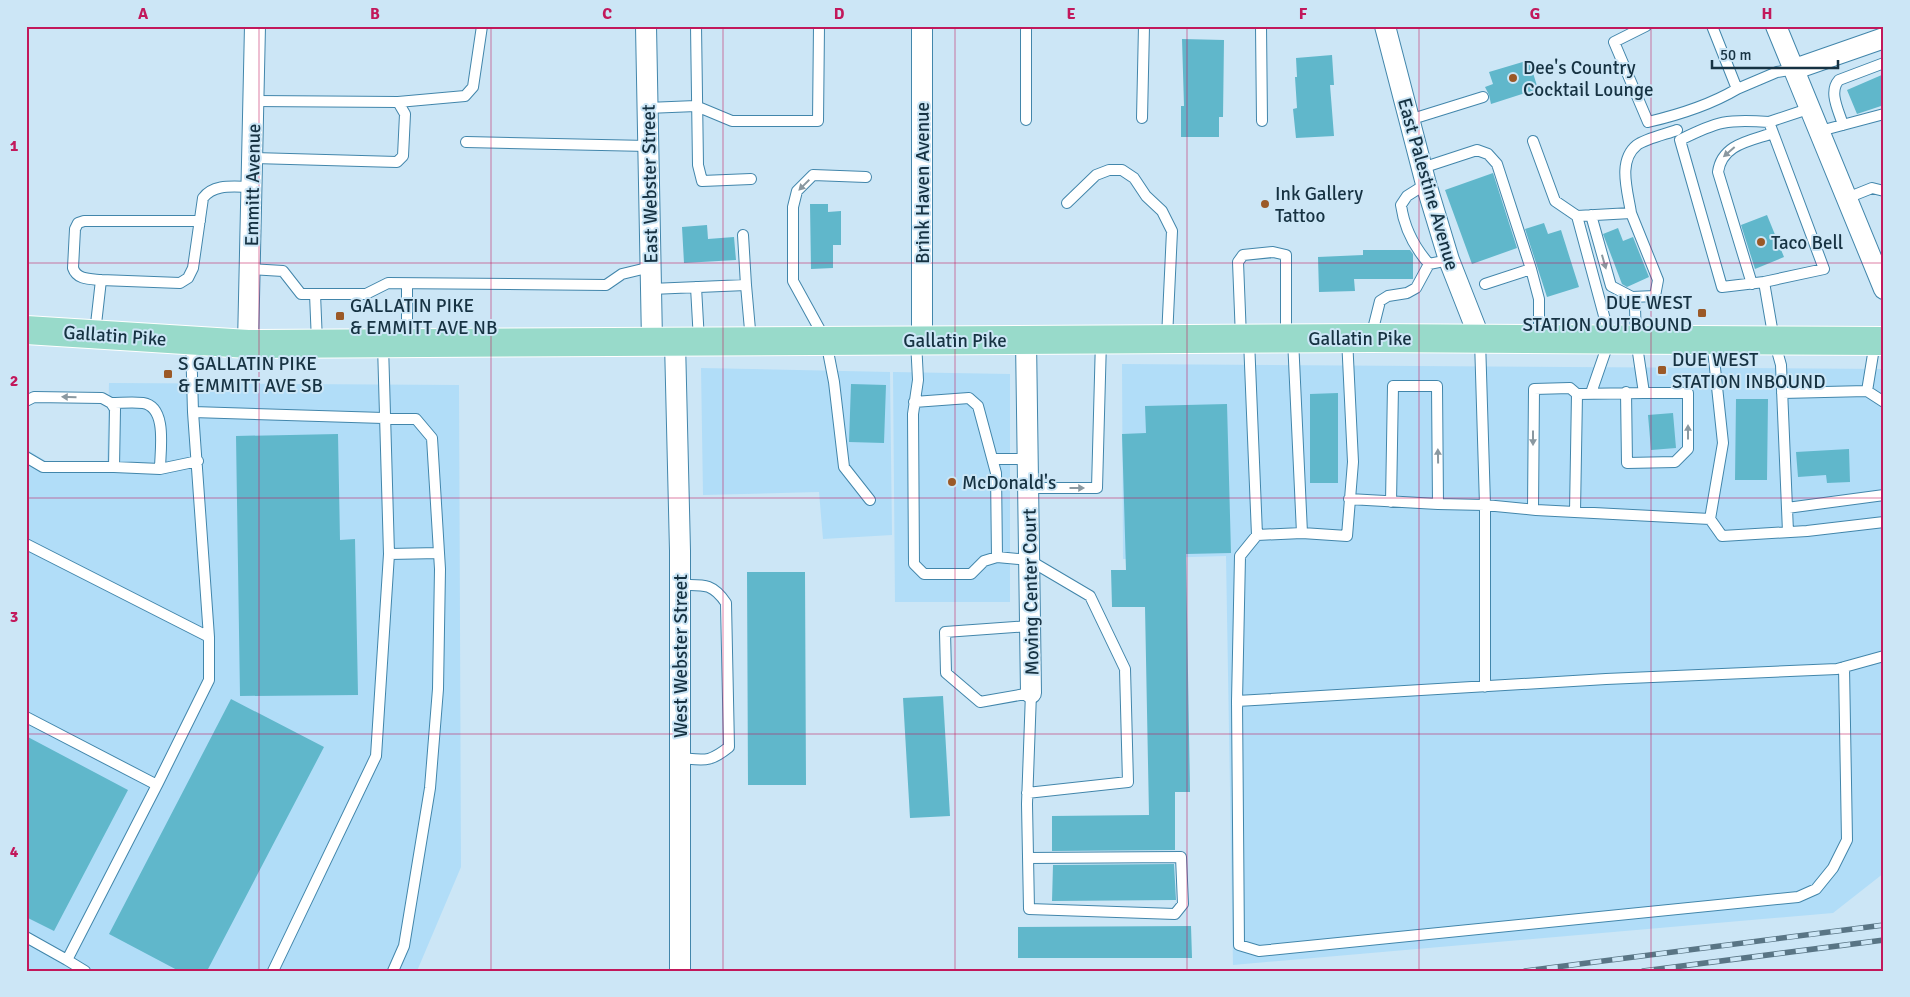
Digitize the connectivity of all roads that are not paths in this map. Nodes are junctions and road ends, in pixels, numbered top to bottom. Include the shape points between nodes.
1 (255, 26) edge
2 (482, 26) edge
3 (646, 26) edge
4 (696, 26) edge
5 (819, 26) edge
6 (922, 26) edge
7 (935, 26) edge
8 (1026, 26) edge
9 (1144, 26) edge
10 (1261, 26) edge
11 (1385, 26) edge
12 (1646, 26) edge
13 (1712, 26) edge
14 (1776, 26) edge
15 (1884, 38) edge
16 (1884, 63) edge
17 (1795, 69) junction
18 (1737, 89) junction
19 (1483, 97) dead end
20 (254, 101) junction
21 (398, 102) junction
22 (696, 106) junction
23 (647, 108) junction
24 (1811, 108) junction
25 (1884, 114) edge
26 (1673, 116) junction
27 (1142, 118) dead end
28 (1026, 120) dead end
29 (1409, 120) junction
30 (1262, 121) dead end
31 (1769, 122) junction
32 (1843, 125) junction
33 (1820, 131) junction
34 (1773, 133) junction
35 (1678, 135) junction
36 (1533, 141) dead end
37 (466, 142) dead end
38 (648, 146) junction
39 (252, 158) junction
40 (1424, 176) junction
41 (866, 177) dead end
42 (751, 179) dead end
43 (252, 187) junction
44 (1884, 191) edge
45 (1847, 198) junction
46 (1067, 203) dead end
47 (1631, 212) junction
48 (1590, 215) junction
49 (1577, 216) junction
50 (200, 221) junction
51 (743, 235) dead end
52 (1878, 259) edge
53 (1449, 260) junction
54 (1429, 264) junction
55 (651, 267) junction
56 (250, 269) junction
57 (1531, 269) junction
58 (101, 280) junction
59 (1764, 282) junction
60 (407, 284) junction
61 (1485, 284) dead end
62 (1752, 284) junction
63 (746, 285) junction
64 (696, 287) junction
65 (651, 289) junction
66 (1884, 289) edge
67 (315, 294) junction
68 (1632, 297) junction
69 (26, 330) edge
70 (95, 334) junction
71 (1290, 338) junction
72 (1359, 338) junction
73 (1539, 338) junction
74 (1623, 338) junction
75 (1167, 339) junction
76 (1245, 339) junction
77 (1480, 339) junction
78 (1712, 339) junction
79 (191, 340) junction
80 (919, 340) junction
81 (1026, 340) junction
82 (1101, 340) junction
83 (1774, 340) junction
84 (751, 341) junction
85 (826, 341) junction
86 (1879, 341) edge
87 (395, 342) junction
88 (676, 342) junction
89 (317, 343) junction
90 (248, 344) junction
91 (1867, 391) junction
92 (1626, 392) junction
93 (1644, 393) junction
94 (1782, 393) junction
95 (1577, 394) junction
96 (1591, 394) junction
97 (26, 401) edge
98 (914, 402) junction
99 (1884, 402) edge
100 (111, 403) junction
101 (193, 412) junction
102 (385, 419) junction
103 (26, 457) edge
104 (993, 459) junction
105 (1028, 459) junction
106 (198, 461) junction
107 (114, 467) junction
108 (160, 469) junction
109 (1028, 488) junction
110 (1884, 495) edge
111 (1350, 499) junction
112 (870, 500) dead end
113 (1391, 502) junction
114 (1438, 504) junction
115 (1485, 505) junction
116 (1787, 508) junction
117 (1533, 509) junction
118 (1575, 512) junction
119 (1710, 519) junction
120 (1884, 522) edge
121 (1788, 532) junction
122 (1302, 533) junction
123 (1257, 535) junction
124 (26, 544) edge
125 (439, 553) junction
126 (389, 554) junction
127 (997, 557) junction
128 (1029, 560) junction
129 (680, 584) junction
130 (1030, 626) junction
131 (209, 637) junction
132 (1884, 656) edge
133 (1844, 666) junction
134 (1484, 686) junction
135 (1031, 693) junction
136 (1237, 701) junction
137 (26, 717) edge
138 (680, 758) junction
139 (157, 785) junction
140 (1028, 793) junction
141 (1028, 858) junction
142 (26, 937) edge
143 (66, 960) junction
144 (85, 971) edge
145 (274, 971) edge
146 (393, 971) edge
147 (680, 971) edge

1 - 20 street, Emmitt Avenue
2 - 21 lane via 473,87 465,96
3 - 23 street, East Webster Street
4 - 22 lane
5 - 22 lane via 818,121 732,121
6 - 7 lane
6 - 80 street, Brink Haven Avenue
8 - 28 lane
9 - 27 lane
10 - 30 lane
11 - 29 street, East Palestine Avenue
12 - 26 lane via 1614,42 1648,122
13 - 18 lane
14 - 17 street
15 - 17 street
16 - 32 lane via 1839,80 1834,85
17 - 18 lane via 1777,72
17 - 24 street
18 - 26 lane
19 - 29 lane
20 - 21 lane
20 - 39 street, Emmitt Avenue
21 - 39 lane via 405,114 403,156 397,162
22 - 23 lane
22 - 42 lane via 698,165 702,181
23 - 38 street, East Webster Street
24 - 31 lane
24 - 33 street
25 - 32 lane
26 - 35 lane
29 - 40 street, East Palestine Avenue
31 - 34 lane
31 - 35 lane via 1726,121
32 - 33 lane
33 - 45 street
34 - 59 lane via 1824,270
34 -> 62 lane via 1735,146 1719,161 1718,172
35 - 47 lane via 1638,144 1630,152 1625,172
35 - 62 lane via 1722,287
36 - 49 lane via 1555,201
37 - 38 lane
38 - 55 street, East Webster Street
39 - 43 street, Emmitt Avenue
40 - 53 street, East Palestine Avenue
40 - 54 lane via 1401,205 1416,248
40 - 57 lane via 1477,150 1488,154 1497,164
41 -> 85 lane via 813,175 795,199 793,280
43 - 50 lane via 216,188 208,192 203,198
43 - 56 street, Emmitt Avenue
44 - 45 lane via 1872,188
45 - 52 street
46 - 75 lane via 1096,176 1109,170 1122,170 1134,178 1162,211 1172,231
47 - 48 lane
47 - 68 lane via 1658,280 1655,296
48 - 49 lane
48 -> 68 lane via 1611,286
49 - 74 lane
50 - 58 lane via 193,268 188,278 180,283
50 - 58 lane via 78,223 75,229 75,273 82,278
51 - 63 lane
52 - 66 street
53 - 54 lane
53 - 77 street, East Palestine Avenue
54 - 72 lane via 1416,288 1388,296 1380,302
55 - 60 lane via 622,274 606,285
55 - 65 street, East Webster Street
56 - 67 lane via 283,271 301,294
56 - 90 street, Emmitt Avenue
57 - 61 lane
57 - 73 lane via 1539,299
58 - 70 lane
59 - 62 lane
59 - 83 lane
60 - 67 lane via 388,284 366,294
60 - 87 lane
63 - 64 lane
63 - 84 lane
64 - 65 lane
64 - 88 lane
65 - 88 street, East Webster Street
67 - 89 lane
68 - 74 lane via 1635,308
69 - 70 main road, Gallatin Pike
70 - 79 main road, Gallatin Pike
71 - 72 main road, Gallatin Pike
71 - 76 main road, Gallatin Pike
71 - 76 lane via 1286,255 1273,252 1243,255 1238,262
71 - 122 lane
72 - 77 main road, Gallatin Pike
72 - 111 lane
73 - 74 main road, Gallatin Pike
73 - 77 main road, Gallatin Pike
74 - 78 main road, Gallatin Pike
74 - 93 lane
74 - 96 lane
75 - 76 main road, Gallatin Pike
75 - 82 main road, Gallatin Pike
76 - 123 lane
77 - 115 lane
78 - 83 main road, Gallatin Pike
78 - 119 lane via 1723,443
79 - 90 main road, Gallatin Pike
79 - 101 lane
80 - 81 main road, Gallatin Pike
80 - 85 main road, Gallatin Pike
80 - 98 lane
81 - 82 main road, Gallatin Pike
81 - 105 street, Moving Center Court
109 -> 82 lane via 1097,488
83 - 86 main road, Gallatin Pike
83 - 94 lane via 1781,365
84 - 85 main road, Gallatin Pike
84 - 88 main road, Gallatin Pike
85 - 112 lane via 844,467
86 - 91 lane
87 - 88 main road, Gallatin Pike
87 - 89 main road, Gallatin Pike
87 - 102 lane
88 - 129 street, West Webster Street
89 - 90 main road, Gallatin Pike
91 - 94 lane
91 - 99 lane
92 - 93 lane
92 -> 93 lane via 1627,463 1675,462 1688,449 1688,393
92 - 96 lane
94 - 116 lane
95 - 96 lane
95 -> 117 lane via 1570,388 1534,389
95 - 118 lane
100 -> 97 lane via 102,398 34,397
98 - 104 lane via 969,398 978,406
98 - 127 lane via 914,564 924,574 971,574 984,561
100 - 107 lane via 115,409
100 - 108 lane via 144,403 153,407 161,419
101 - 102 lane
101 - 106 lane
102 - 125 lane via 416,419 432,438
102 - 126 lane
103 - 107 lane via 43,467
104 - 105 lane
104 - 127 lane
105 - 109 street, Moving Center Court
106 - 108 lane
106 - 131 lane
107 - 108 lane
109 - 128 street, Moving Center Court
110 - 116 lane
111 - 113 lane
111 - 122 lane via 1347,536
113 - 114 lane
114 -> 113 lane via 1437,386 1393,386
114 - 115 lane
115 - 117 lane
115 - 134 lane
116 - 121 lane
117 - 118 lane
118 - 119 lane
119 - 121 lane via 1722,536
120 - 121 lane
122 - 123 lane
123 - 136 lane via 1240,556
124 - 131 lane
125 - 126 lane
125 - 146 lane via 438,689 430,788 404,946
126 - 145 lane via 376,756
127 - 128 lane
128 - 130 street, Moving Center Court
128 - 140 lane via 1090,596 1125,669 1128,782
129 - 138 street, West Webster Street
129 - 138 lane via 706,585 719,592 726,603 729,747 715,758
130 - 135 street, Moving Center Court
130 - 135 lane via 945,632 946,673 980,702
131 - 139 lane via 208,680
132 - 133 lane
133 - 134 lane via 1837,669
133 - 136 lane via 1847,840 1833,868 1816,889 1798,897 1259,951 1239,945
134 - 136 lane
135 - 140 lane
137 - 139 lane
138 - 147 street, West Webster Street
139 - 143 lane
140 - 141 lane
141 - 141 lane via 1029,909 1175,914 1183,904 1181,857
142 - 143 lane
143 - 144 lane

